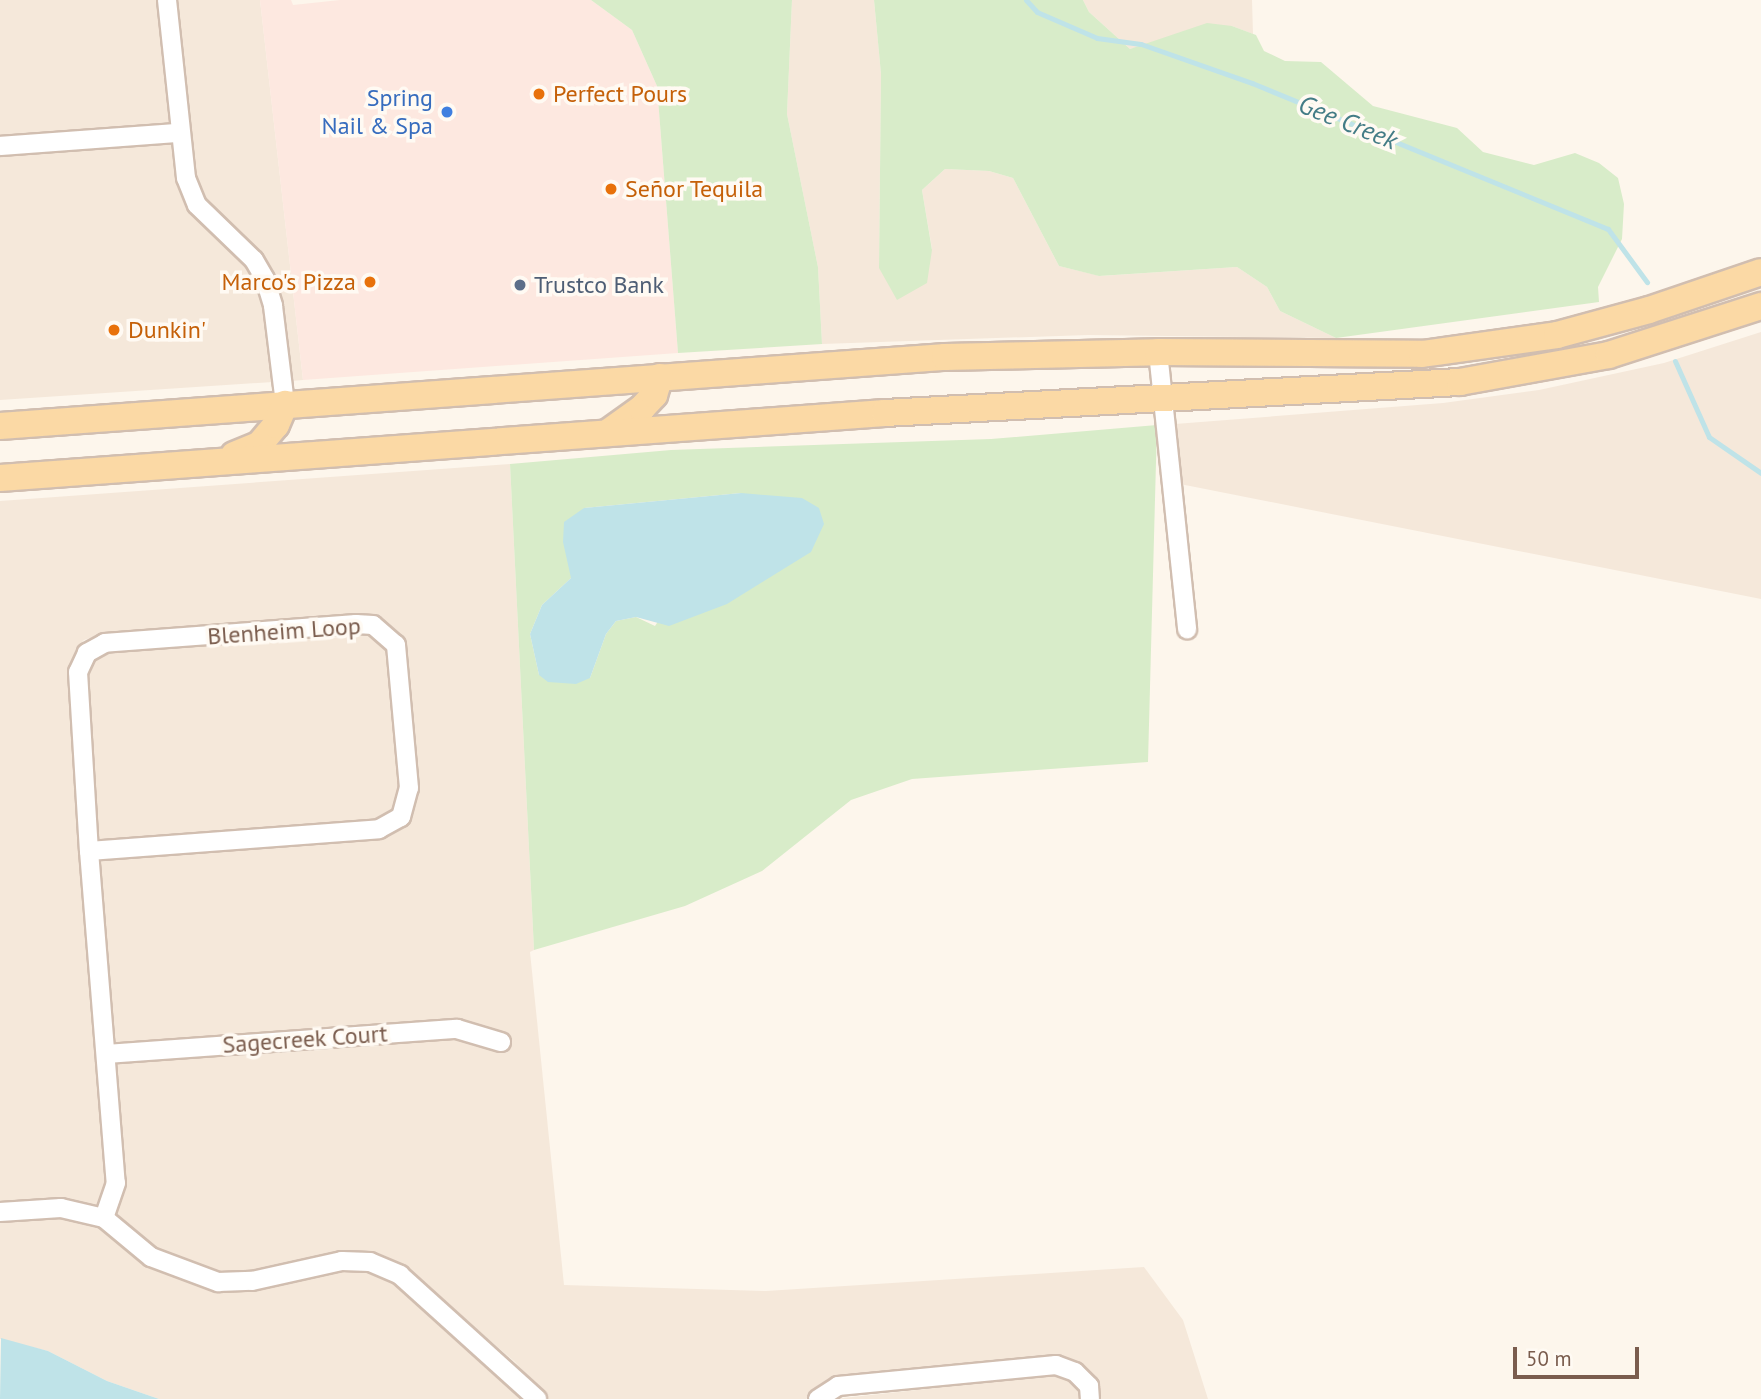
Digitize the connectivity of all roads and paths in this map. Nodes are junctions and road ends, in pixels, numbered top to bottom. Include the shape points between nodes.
1 (167, 0) edge
2 (178, 133) junction
3 (0, 146) edge
4 (1761, 272) edge
5 (1761, 306) edge
6 (1158, 352) junction
7 (660, 377) junction
8 (1164, 396) junction
9 (285, 404) junction
10 (0, 426) edge
11 (606, 434) junction
12 (220, 461) junction
13 (0, 478) edge
14 (1187, 629) dead end
15 (89, 850) junction
16 (501, 1042) dead end
17 (106, 1054) junction
18 (0, 1212) edge
19 (104, 1218) junction
20 (537, 1399) edge
21 (818, 1399) edge
22 (1090, 1399) edge

1 - 2 street
2 - 3 street
2 - 9 street via 186,178 197,205 254,260 265,279 274,306
4 - 6 main road via 1601,324 1465,350 1378,356
5 - 8 main road via 1609,355 1494,377 1416,386
6 - 7 main road via 945,357
6 - 8 street
7 - 9 main road
7 - 11 main road via 654,395 642,408
8 - 11 main road
8 - 14 street
9 - 10 main road
9 - 12 main road via 276,425 259,445
11 - 12 main road
12 - 13 main road
15 - 15 street, Blenheim Loop via 78,672 88,653 105,643 356,624 373,625 396,645 409,789 401,817 379,830
15 - 17 street, Blenheim Loop
16 - 17 street, Sagecreek Court via 457,1029
17 - 19 street, Blenheim Loop via 116,1183
18 - 19 street via 61,1208
19 - 20 street via 151,1258 218,1282 252,1281 342,1261 370,1262 400,1275
21 - 22 street via 838,1386 1056,1365 1075,1372 1089,1386

